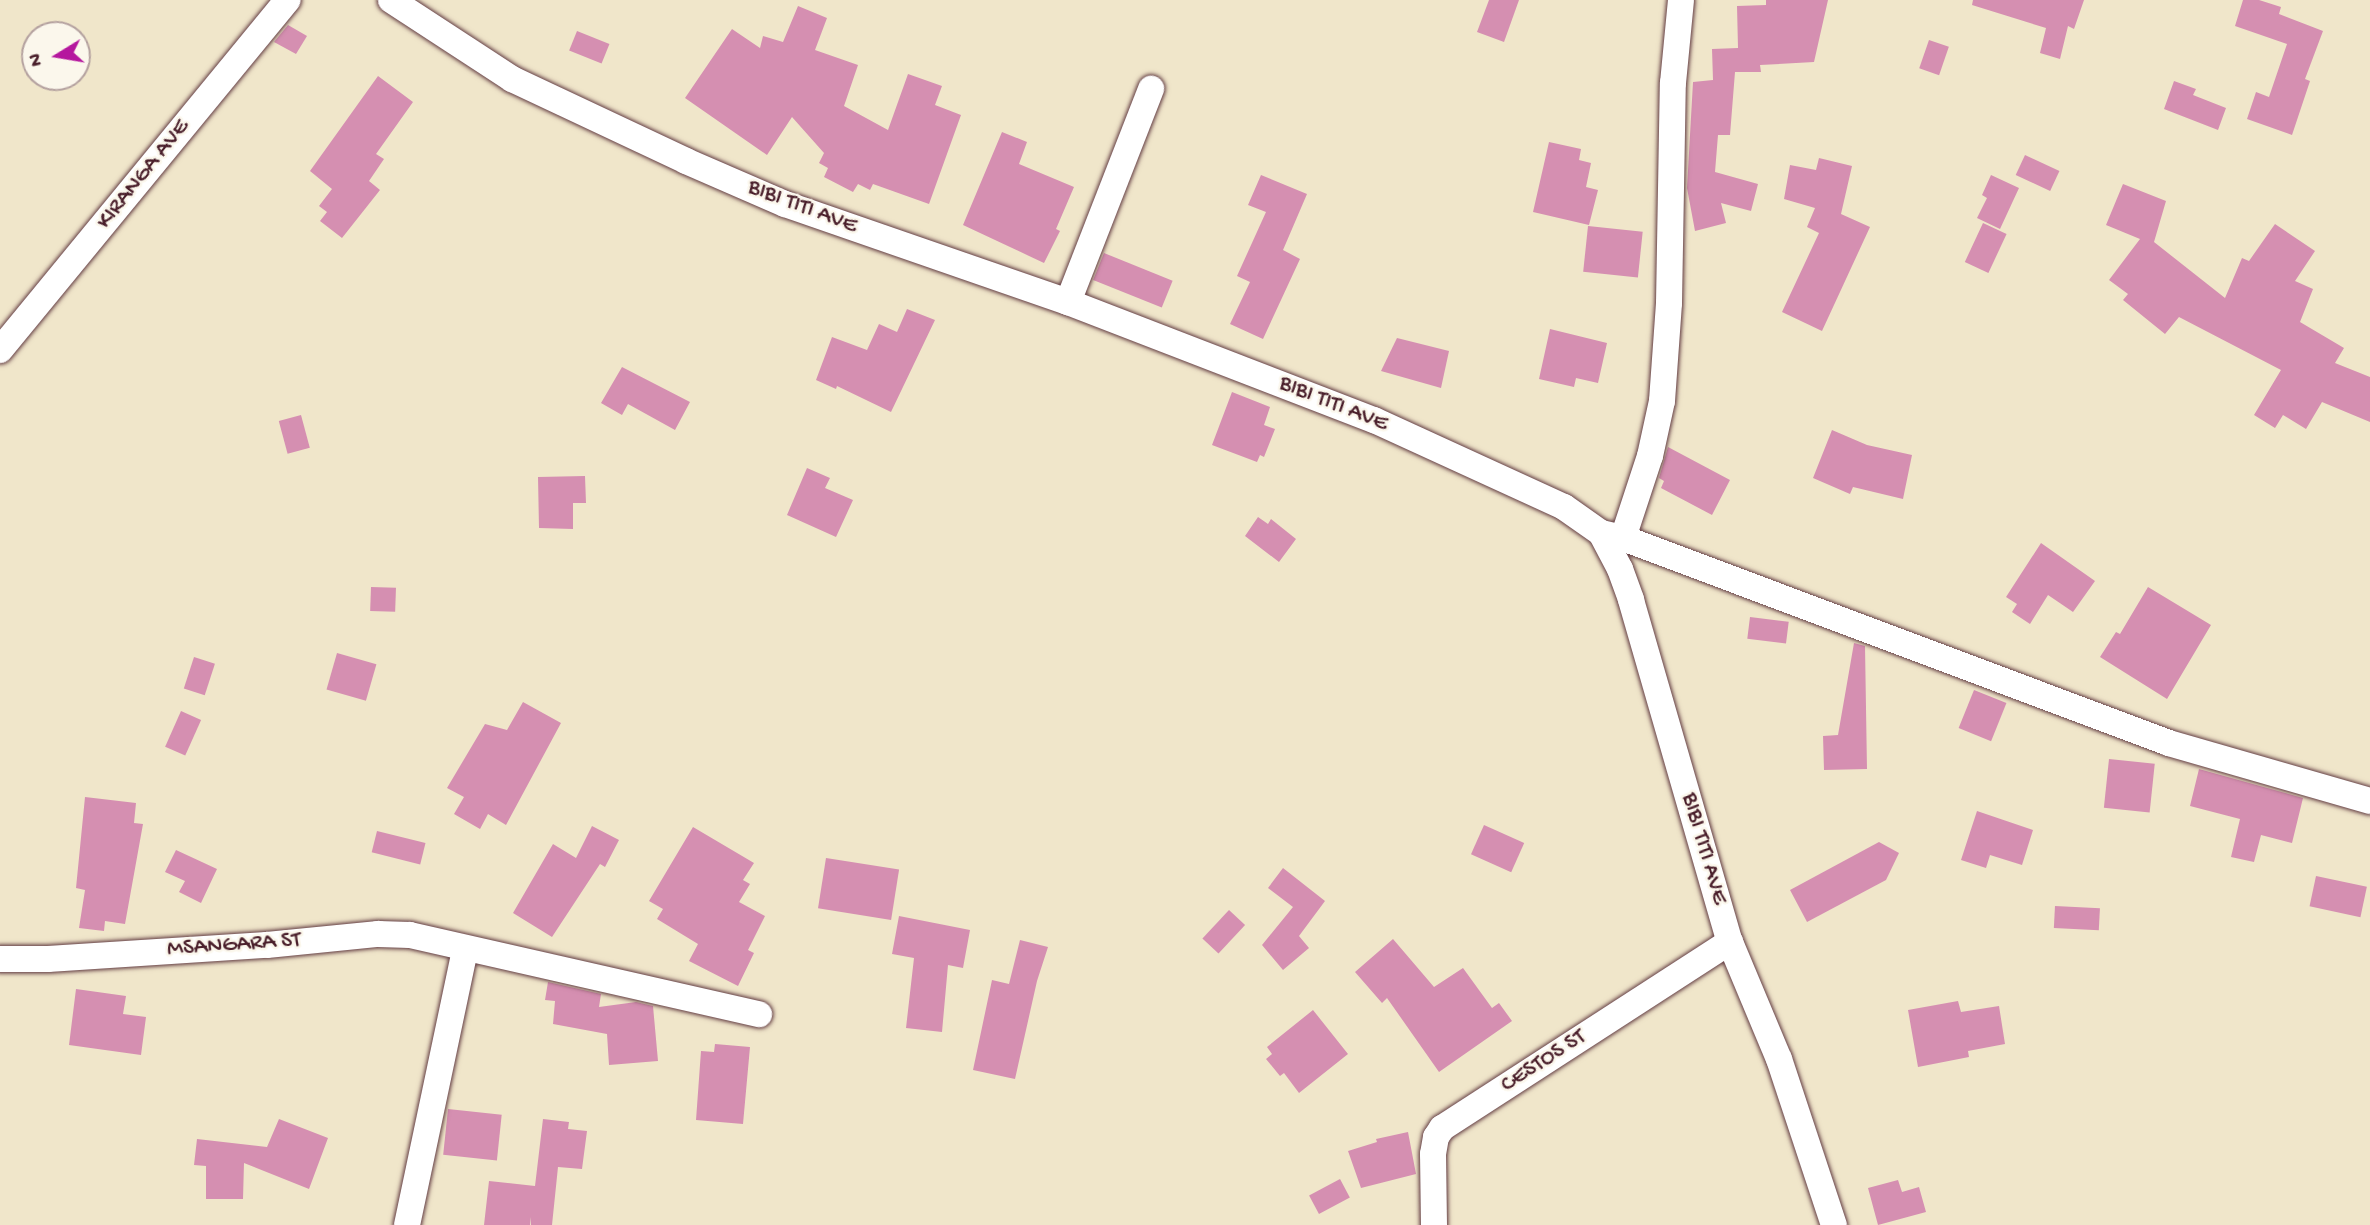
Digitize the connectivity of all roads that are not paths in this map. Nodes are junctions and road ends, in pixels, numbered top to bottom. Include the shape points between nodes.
1 (288, 0) edge
2 (391, 0) edge
3 (1681, 0) edge
4 (1151, 89) dead end
5 (1068, 302) junction
6 (0, 350) edge
7 (1612, 536) junction
8 (2370, 801) edge
9 (1730, 942) junction
10 (465, 950) junction
11 (0, 959) edge
12 (759, 1014) dead end
13 (407, 1225) edge
14 (1434, 1225) edge
15 (1834, 1225) edge

1 - 6 street, KIRANGA AVE
2 - 5 street, BIBI TITI AVE via 512,79 686,161 785,204
3 - 7 street via 1673,83 1669,303 1662,401 1650,456
4 - 5 street
5 - 7 street, BIBI TITI AVE via 1374,420 1564,507
7 - 8 street via 2169,743
7 - 9 street, BIBI TITI AVE
9 - 14 street, CESTOS ST via 1442,1128 1433,1154
9 - 15 street, BIBI TITI AVE via 1779,1059
10 - 11 street, MSANGARA ST via 410,935 378,934 267,945
10 - 12 street, MSANGARA ST
10 - 13 street

